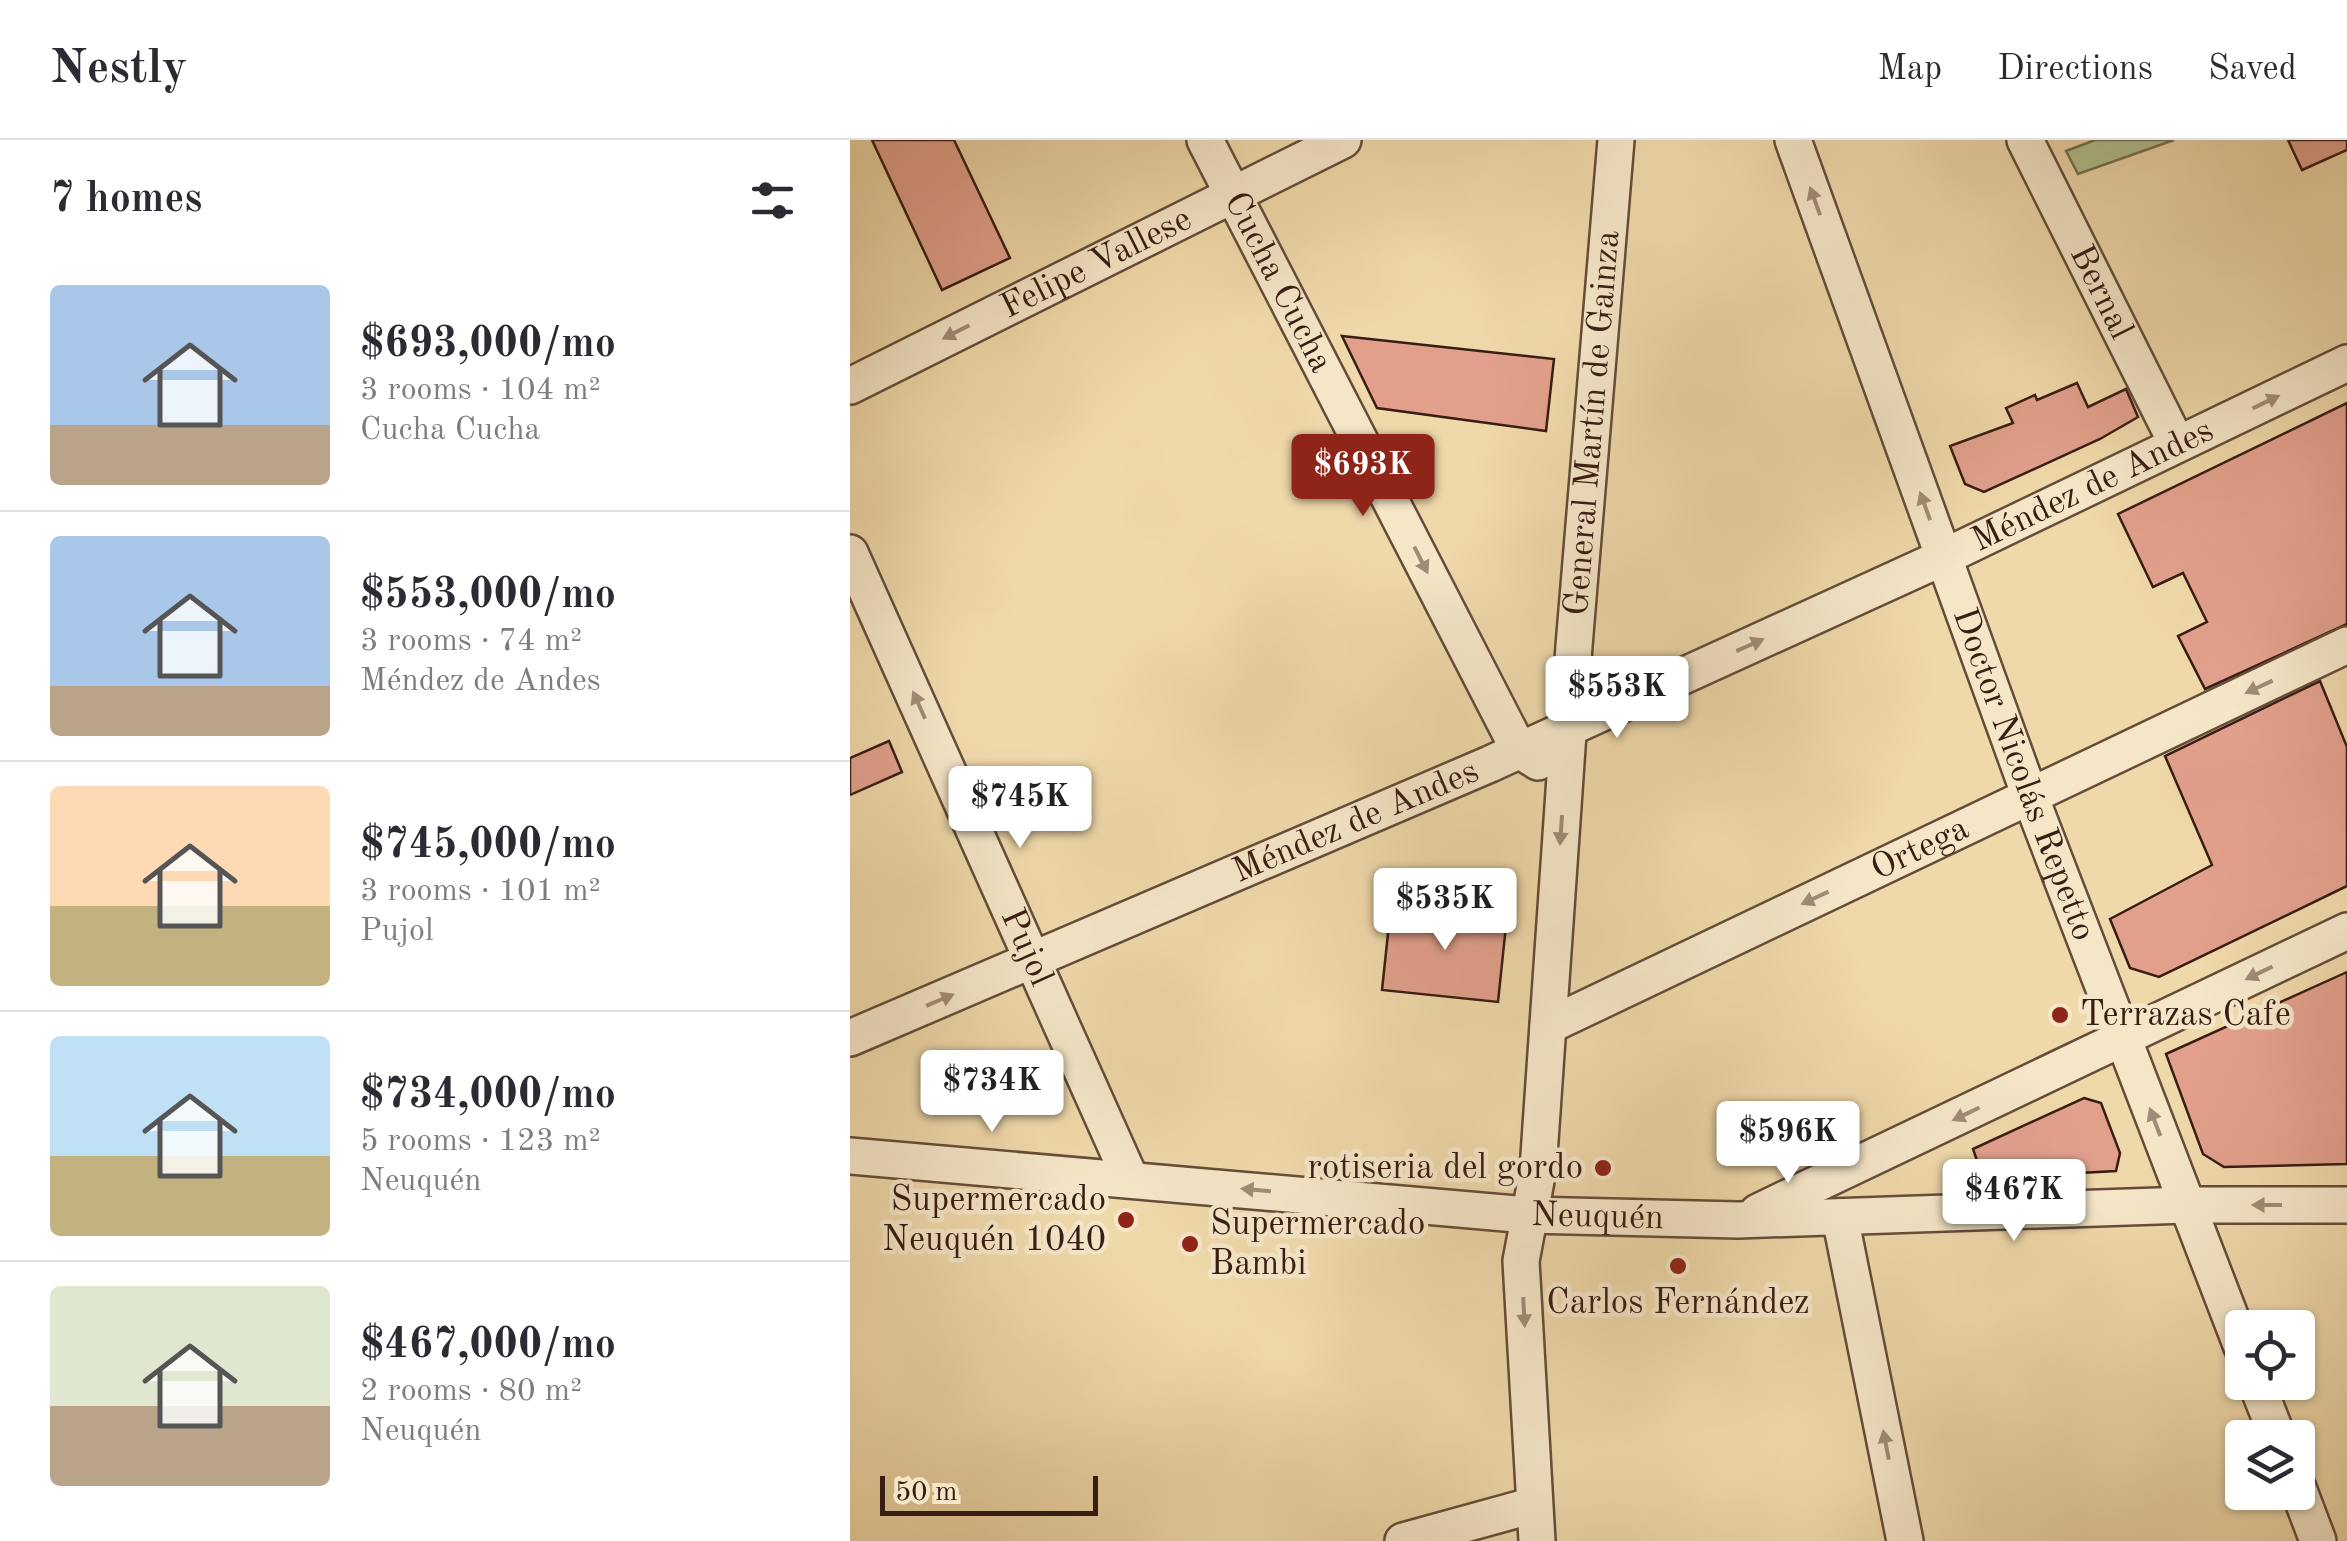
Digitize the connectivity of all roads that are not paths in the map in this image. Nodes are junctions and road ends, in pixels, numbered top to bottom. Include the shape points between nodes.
1 (1204, 140) edge
2 (1344, 140) edge
3 (1616, 140) edge
4 (1793, 140) edge
5 (2025, 140) edge
6 (1231, 194) junction
7 (2347, 362) edge
8 (850, 386) edge
9 (2177, 444) junction
10 (850, 553) edge
11 (1944, 557) junction
12 (2347, 645) edge
13 (1569, 727) junction
14 (1519, 750) junction
15 (1565, 780) junction
16 (2030, 796) junction
17 (2347, 931) edge
18 (1034, 961) junction
19 (1548, 1026) junction
20 (850, 1038) edge
21 (2122, 1039) junction
22 (850, 1156) edge
23 (1130, 1178) junction
24 (2347, 1204) edge
25 (2187, 1206) junction
26 (1528, 1215) junction
27 (1840, 1217) junction
28 (1738, 1220) junction
29 (2228, 1310) edge
30 (1534, 1505) junction
31 (2306, 1510) edge
32 (1402, 1541) edge
33 (1537, 1541) edge
34 (1905, 1541) edge
35 (2318, 1541) edge

1 - 6 street, Cucha Cucha
2 - 6 street, Felipe Vallese
3 - 13 street, General Martín de Gainza
11 -> 4 street, Doctor Nicolás Repetto
5 - 9 street, Bernal
6 -> 8 street, Felipe Vallese
6 -> 14 street, Cucha Cucha
9 -> 7 street, Méndez de Andes
9 - 11 street, Méndez de Andes
18 -> 10 street, Pujol
13 -> 11 street, Méndez de Andes
11 - 16 street, Doctor Nicolás Repetto
12 -> 16 street, Ortega
13 - 14 street, Méndez de Andes
13 - 15 street, General Martín de Gainza
14 - 15 street, Cucha Cucha
14 - 18 street, Méndez de Andes
15 -> 19 street, General Martín de Gainza
16 -> 19 street, Ortega
16 - 21 street, Doctor Nicolás Repetto
17 -> 21 street
20 -> 18 street, Méndez de Andes
18 - 23 street, Pujol
19 - 26 street, General Martín de Gainza via 1538,1170
25 -> 21 street, Doctor Nicolás Repetto
21 -> 28 street
22 - 23 street, Neuquén
26 -> 23 street, Neuquén
24 -> 25 street, Neuquén
25 - 27 street, Neuquén
25 - 29 street, Doctor Nicolás Repetto
26 - 28 street, Neuquén
26 -> 30 street, General Martín de Gainza via 1521,1260
27 - 28 street, Neuquén
34 -> 27 street
30 - 32 street
30 - 33 street, General Martín de Gainza
31 - 35 street

